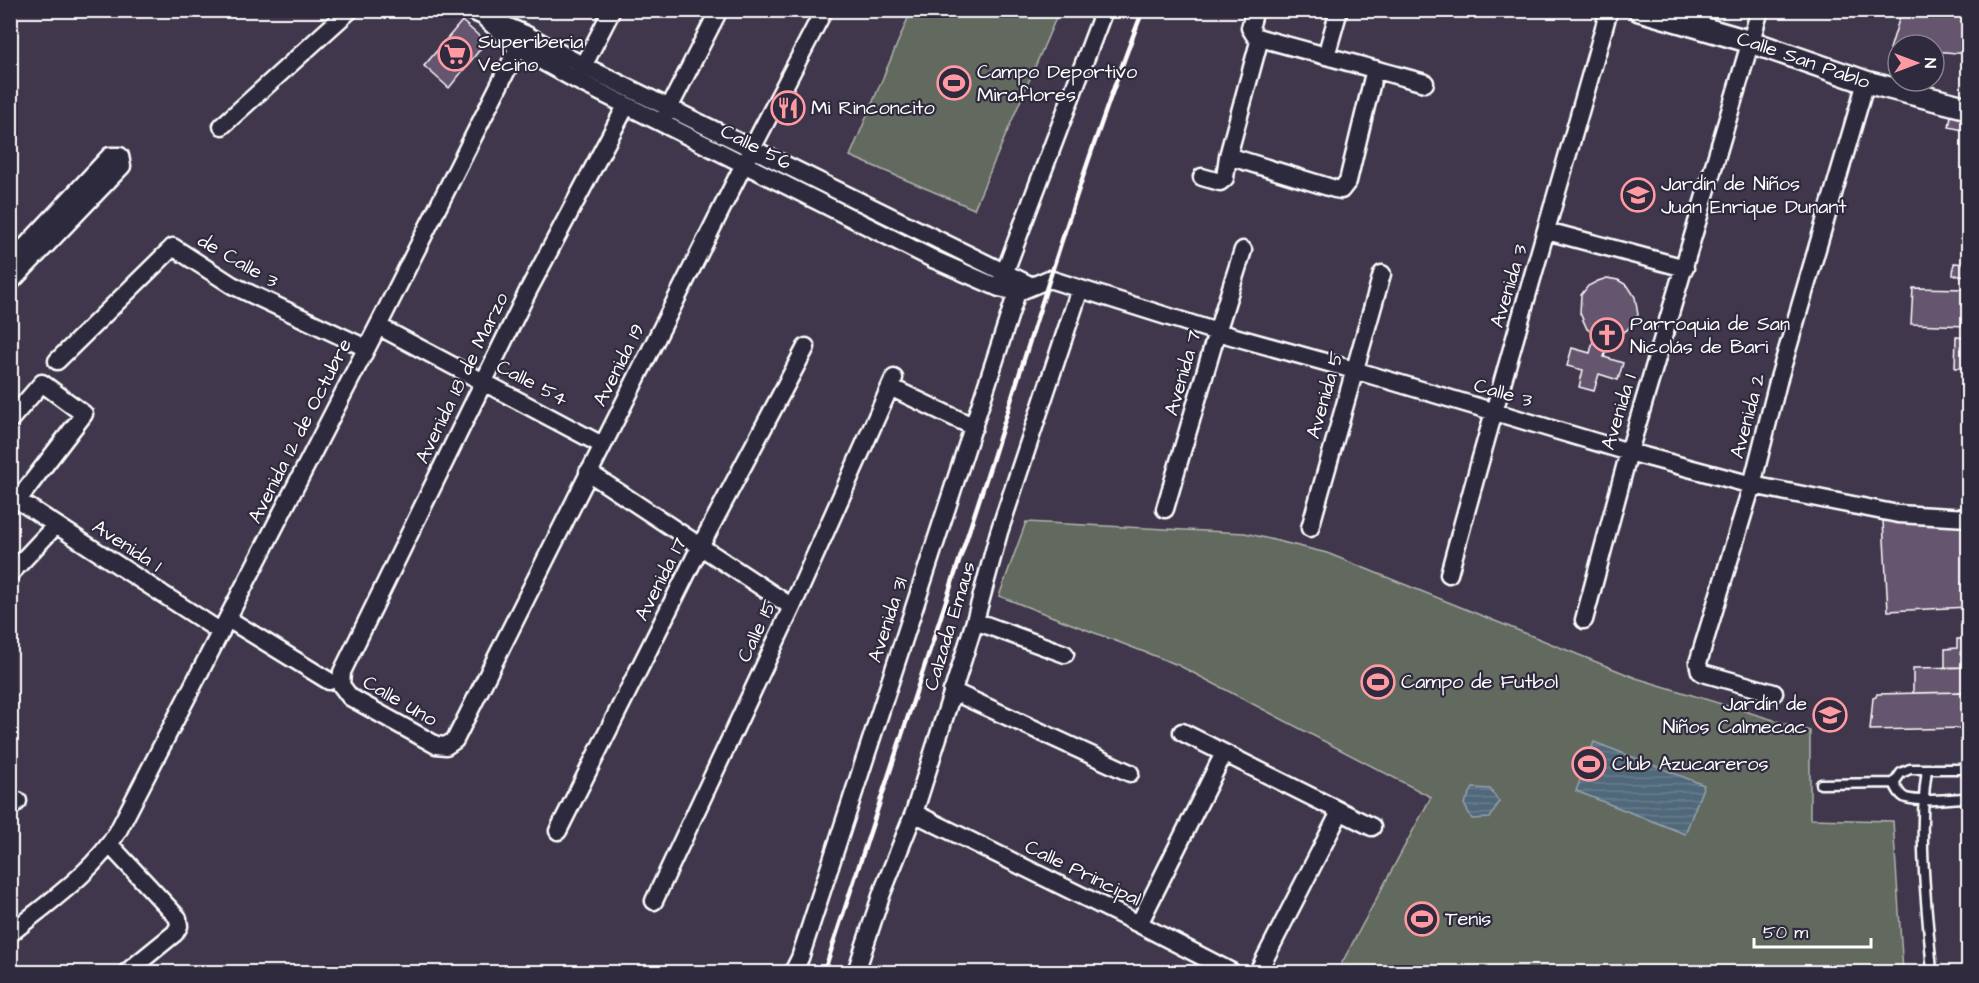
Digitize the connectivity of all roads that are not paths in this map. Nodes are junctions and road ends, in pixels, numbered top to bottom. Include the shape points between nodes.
1 (350, 10) edge
2 (469, 10) edge
3 (612, 10) edge
4 (719, 10) edge
5 (824, 10) edge
6 (1104, 10) edge
7 (1255, 10) edge
8 (1339, 10) edge
9 (1609, 10) edge
10 (1639, 10) edge
11 (1760, 10) edge
12 (1260, 38) junction
13 (521, 41) junction
14 (1751, 42) junction
15 (1326, 56) junction
16 (1375, 69) junction
17 (580, 73) junction
18 (1866, 82) junction
19 (1425, 83) dead end
20 (626, 106) junction
21 (669, 106) junction
22 (1968, 108) edge
23 (661, 123) junction
24 (222, 126) dead end
25 (752, 148) junction
26 (1228, 156) junction
27 (744, 164) junction
28 (1202, 177) dead end
29 (1547, 231) junction
30 (1243, 250) dead end
31 (10, 263) edge
32 (1685, 268) junction
33 (1382, 274) dead end
34 (1002, 280) junction
35 (10, 283) edge
36 (1024, 286) junction
37 (1080, 289) junction
38 (378, 326) junction
39 (1216, 332) junction
40 (806, 347) dead end
41 (366, 348) junction
42 (57, 361) dead end
43 (1354, 370) junction
44 (484, 381) junction
45 (1492, 412) junction
46 (10, 420) edge
47 (974, 428) junction
48 (602, 445) junction
49 (1629, 452) junction
50 (588, 472) junction
51 (1752, 485) junction
52 (14, 498) edge
53 (1165, 509) dead end
54 (1968, 518) edge
55 (56, 525) junction
56 (1310, 528) dead end
57 (700, 547) junction
58 (10, 574) edge
59 (1449, 574) dead end
60 (792, 607) junction
61 (1584, 620) dead end
62 (975, 621) junction
63 (224, 626) junction
64 (1065, 654) dead end
65 (336, 677) junction
66 (952, 691) junction
67 (1774, 693) dead end
68 (1182, 732) dead end
69 (455, 740) joint
70 (1224, 753) junction
71 (1927, 769) junction
72 (1968, 769) edge
73 (1130, 773) dead end
74 (1894, 783) junction
75 (1821, 784) dead end
76 (1968, 798) edge
77 (1923, 799) junction
78 (1340, 812) junction
79 (914, 813) junction
80 (1372, 827) dead end
81 (558, 831) dead end
82 (110, 845) junction
83 (654, 901) dead end
84 (1139, 924) junction
85 (10, 934) edge
86 (127, 972) edge
87 (793, 972) edge
88 (856, 972) edge
89 (1232, 972) edge
90 (1258, 972) edge
91 (1932, 972) edge

1 - 24 street
2 - 13 street, Calle 56
3 - 17 street
4 - 21 street
5 - 25 street, Avenida 19
6 - 34 street
7 - 12 street via 1251,28
8 - 15 street
9 - 29 street, Avenida 3
10 - 14 street, Calle San Pablo
11 - 14 street, Avenida 1
12 - 15 street
12 - 26 street
13 - 17 street, Calle 56
13 - 38 street, Avenida 12 de Octubre
14 - 18 street, Calle San Pablo
14 - 32 street, Avenida 1
15 - 16 street
16 - 19 street
16 - 26 street via 1348,181 1341,190
17 - 20 street, Calle 56
17 - 21 street, Calle 56
18 - 22 street, Calle San Pablo
18 - 51 street, Avenida 2 via 1779,378
20 - 23 street, Calle 56
20 - 44 street, Avenida 18 de Marzo
21 - 23 street
21 - 25 street, Calle 56
23 - 27 street, Calle 56
25 - 27 street, Avenida 19
25 - 34 street, Calle 56
26 - 28 street via 1225,178 1220,182
27 - 34 street, Calle 56 via 935,260
27 - 48 street, Avenida 19
29 - 32 street
29 - 45 street, Avenida 3
30 - 39 street, Avenida 7
31 - 35 street via 110,156 120,156 122,165
32 - 49 street, Avenida 1
33 - 43 street, Avenida 5
34 - 36 street, Calle 56
36 - 37 street, Calle 3 via 1049,279
36 - 47 street, Avenida 31
37 - 39 street, Calle 3
37 - 62 street, Calzada Emaus via 999,532
38 - 41 street, Avenida 12 de Octubre
38 - 44 street, Calle 54
39 - 43 street, Calle 3
39 - 53 street, Avenida 7
40 - 57 street, Avenida 17
41 - 42 street, de Calle 3 via 232,285 173,247
41 - 63 street, Avenida 12 de Octubre
43 - 45 street, Calle 3
43 - 56 street, Avenida 5
44 - 48 street, Calle 54
44 - 65 street, Avenida 18 de Marzo
45 - 49 street, Calle 3
45 - 59 street, Avenida 3
46 - 52 street via 42,383 84,414
47 - 60 street, Calle 15 via 892,382
47 - 87 street, Avenida 31
48 - 50 street, Avenida 19
49 - 51 street, Calle 3
49 - 61 street, Avenida 1
50 - 57 street
50 - 69 street, Avenida 19
51 - 54 street, Calle 3 via 1898,514
51 - 67 street, Avenida 2 via 1698,668 1703,674
52 - 55 street, Avenida 1
55 - 58 street
55 - 63 street, Avenida 1
57 - 60 street
57 - 81 street, Avenida 17
60 - 83 street, Calle 15
62 - 64 street
62 - 66 street, Calzada Emaus
63 - 65 street
63 - 82 street, Avenida 12 de Octubre
65 - 69 street, Calle Uno via 345,694 436,745 446,746
66 - 73 street
66 - 79 street, Calzada Emaus
68 - 70 street
70 - 78 street
70 - 84 street
71 - 72 lane
71 - 74 lane via 1910,769
71 - 77 lane
74 - 75 lane
74 - 77 lane via 1905,798
76 - 77 lane
77 - 91 lane
78 - 80 street
78 - 90 street
79 - 84 street, Calle Principal
79 - 88 street, Calzada Emaus
82 - 85 street, Avenida 12 de Octubre
82 - 86 street via 178,918 175,933
84 - 89 street, Calle Principal

